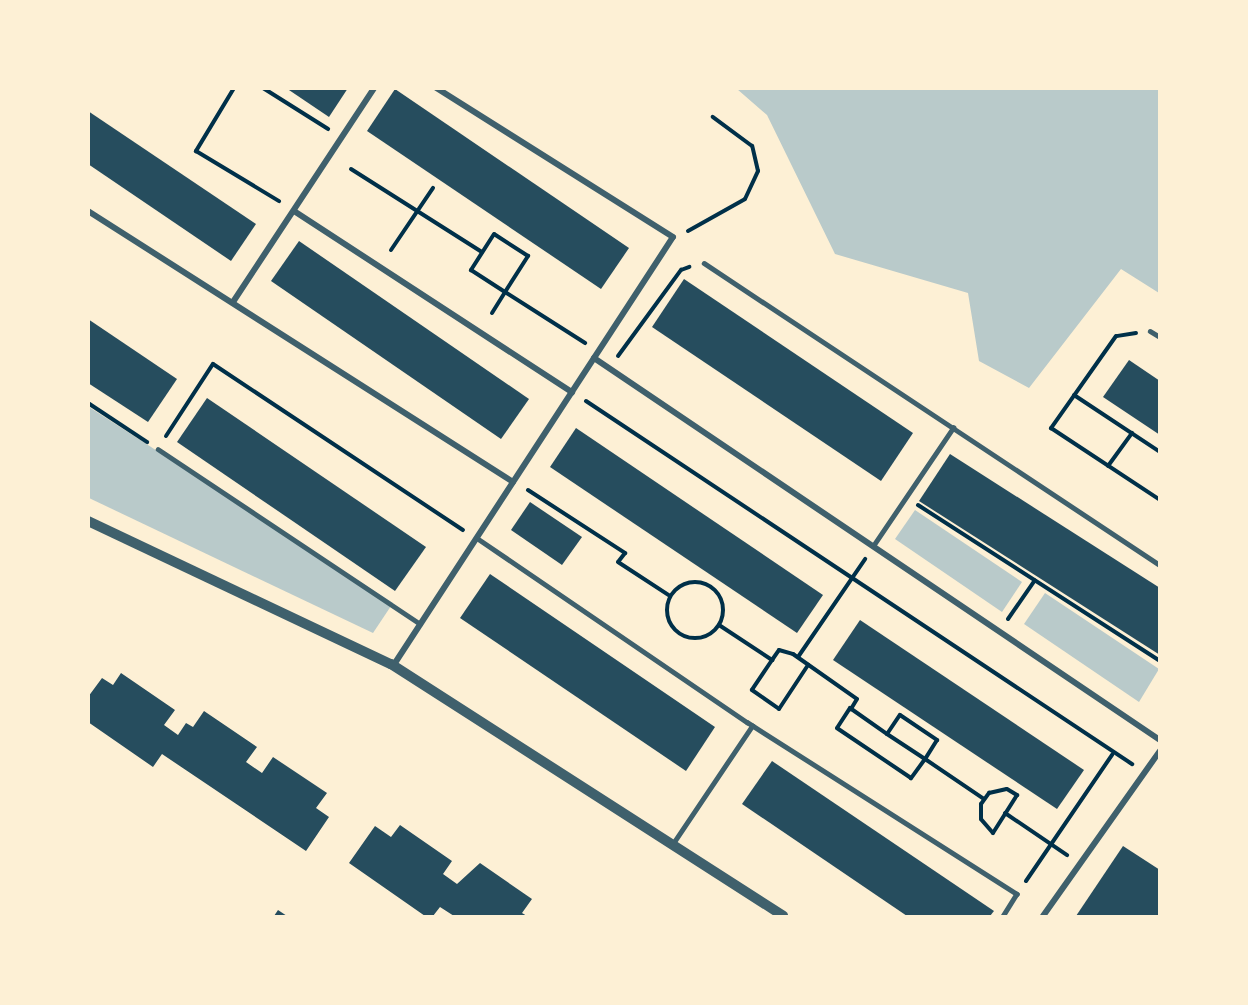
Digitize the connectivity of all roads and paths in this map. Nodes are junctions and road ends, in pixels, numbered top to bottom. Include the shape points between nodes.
1 (234, 88) edge
2 (263, 88) edge
3 (374, 88) edge
4 (436, 88) edge
5 (713, 117) dead end
6 (342, 137) junction
7 (351, 169) dead end
8 (433, 188) dead end
9 (88, 211) edge
10 (294, 211) junction
11 (417, 211) junction
12 (673, 237) junction
13 (392, 250) dead end
14 (482, 252) junction
15 (704, 263) joint
16 (506, 292) junction
17 (233, 302) junction
18 (492, 313) dead end
19 (1150, 331) joint
20 (573, 335) dead end
21 (1160, 337) edge
22 (594, 358) junction
23 (609, 369) junction
24 (572, 392) junction
25 (1074, 395) junction
26 (88, 403) edge
27 (953, 428) junction
28 (1132, 433) junction
29 (158, 449) junction
30 (1160, 452) edge
31 (1108, 466) junction
32 (513, 482) junction
33 (906, 498) junction
34 (1160, 500) edge
35 (88, 521) edge
36 (477, 538) junction
37 (873, 546) junction
38 (1160, 565) edge
39 (851, 579) junction
40 (1035, 580) junction
41 (670, 596) junction
42 (420, 624) junction
43 (719, 625) junction
44 (999, 632) junction
45 (798, 657) junction
46 (772, 660) junction
47 (1160, 661) edge
48 (808, 665) junction
49 (393, 666) junction
50 (850, 709) junction
51 (753, 726) junction
52 (887, 734) junction
53 (1160, 740) edge
54 (1160, 752) edge
55 (1112, 755) junction
56 (926, 759) junction
57 (1146, 771) junction
58 (984, 800) junction
59 (1005, 813) junction
60 (674, 842) junction
61 (1051, 844) junction
62 (1080, 864) junction
63 (1032, 873) dead end
64 (783, 916) edge
65 (1003, 916) edge
66 (1043, 916) edge

1 - 10 path via 196,150
2 - 6 path
3 - 6 street
4 - 12 street
5 - 12 path via 752,146 758,171 745,199 711,222
6 - 10 street
7 - 11 path
8 - 11 path
9 - 17 street
10 - 17 street
10 - 24 street
11 - 13 path
11 - 14 path
12 - 22 street
14 - 16 path via 471,270
14 - 16 path via 494,234 528,256
15 - 23 path via 681,270
15 - 27 lane
16 - 18 path
16 - 20 path
17 - 32 street
19 - 21 lane
19 - 25 path via 1116,336
22 - 23 street
22 - 24 street
23 - 37 street
24 - 32 street
24 - 39 path
25 - 28 path
25 - 31 path via 1051,428
26 - 29 path
27 - 33 lane
27 - 38 lane
28 - 30 path
28 - 31 path
29 - 36 path via 213,364
29 - 42 lane
31 - 34 path
32 - 36 street
32 - 41 path via 625,553 618,562
33 - 37 lane
33 - 40 path
35 - 49 street
36 - 42 street
36 - 51 lane
37 - 39 path
37 - 44 street
39 - 45 path
39 - 55 path
40 - 44 path
40 - 47 path
41 - 43 path via 667,615 677,632 694,638
41 - 43 path via 692,582 710,586 723,608
42 - 49 street
43 - 46 path
44 - 53 street
45 - 46 path via 779,650
45 - 48 path
46 - 48 path via 752,690 778,709
48 - 50 path via 857,699
49 - 60 street
50 - 52 path
50 - 56 path via 837,728 911,778
51 - 60 lane
51 - 65 lane via 1017,894
52 - 56 path
52 - 56 path via 900,715 937,740
54 - 57 street
55 - 57 path
55 - 61 path
56 - 58 path
57 - 62 street
58 - 59 path via 989,793 1007,789 1017,795
58 - 59 path via 981,819 993,833
59 - 61 path
60 - 64 street
61 - 62 path
61 - 63 path
62 - 66 street

